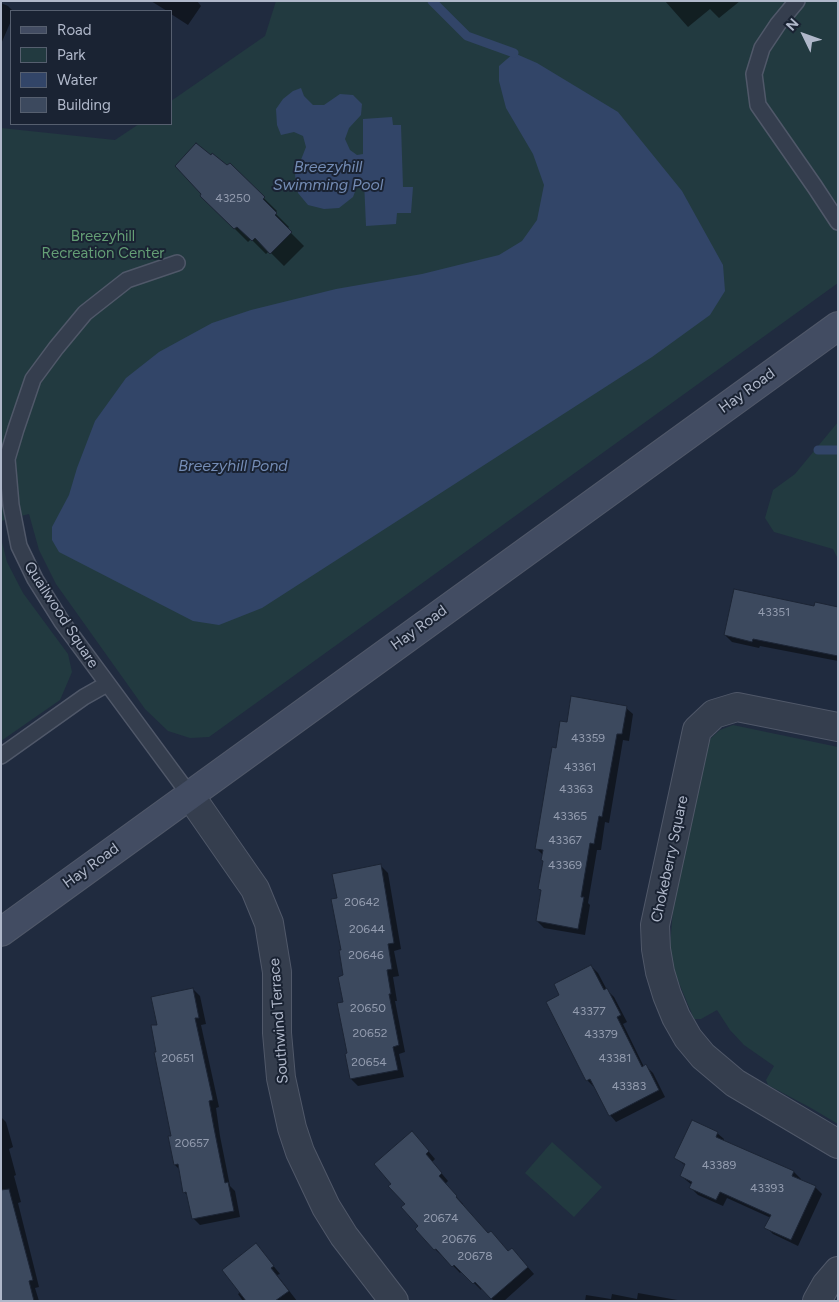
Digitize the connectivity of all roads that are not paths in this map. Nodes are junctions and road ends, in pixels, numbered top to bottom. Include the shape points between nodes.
1 (797, 1) edge
2 (838, 222) edge
3 (177, 263) dead end
4 (838, 326) edge
5 (107, 684) junction
6 (838, 727) edge
7 (1, 756) edge
8 (189, 794) junction
9 (1, 932) edge
10 (838, 1144) edge
11 (838, 1271) edge
12 (394, 1301) edge
13 (817, 1301) edge

1 - 2 lane via 762,48 754,74 758,105
3 - 5 lane, Quailwood Square via 127,280 85,313 33,380 8,459 18,546 62,622
4 - 8 street, Hay Road
5 - 7 lane, Quailwood Square
5 - 8 lane, Quailwood Square
6 - 10 street, Chokeberry Square via 737,707 714,714 697,730 655,925 656,949 667,995 688,1038 703,1056 734,1083
8 - 9 street, Hay Road
8 - 12 street, Southwind Terrace via 255,889 269,923 277,972 281,1078 300,1152 344,1236
11 - 13 street

